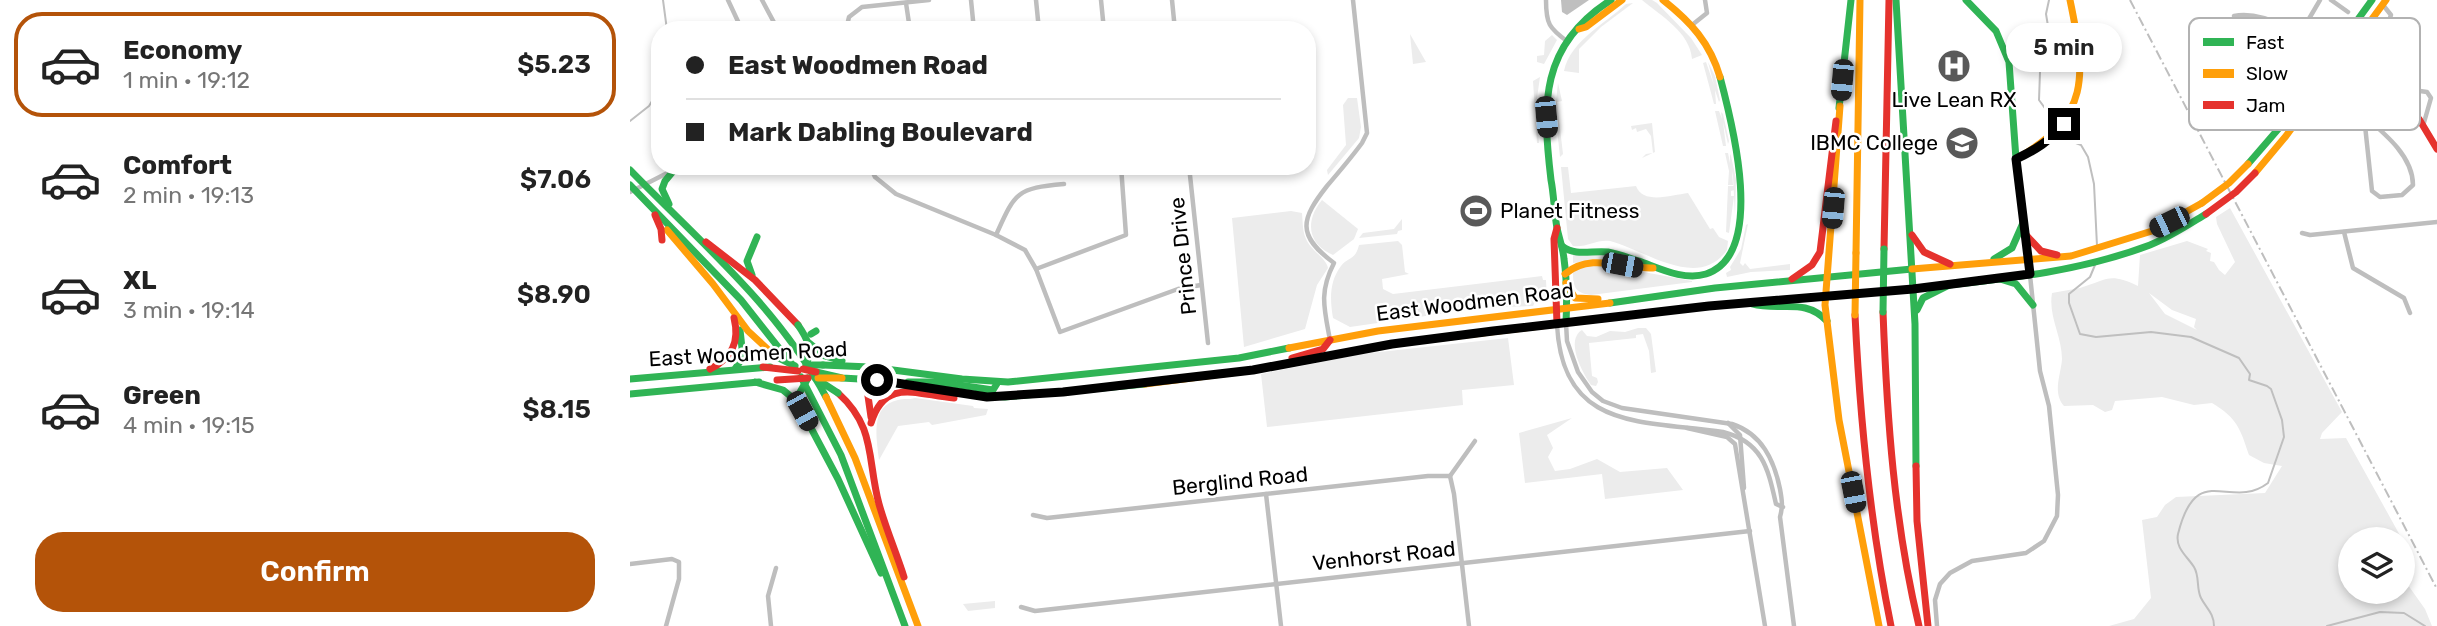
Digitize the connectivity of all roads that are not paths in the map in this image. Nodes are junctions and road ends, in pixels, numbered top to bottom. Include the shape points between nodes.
1 (727, 0) edge
2 (762, 0) edge
3 (929, 0) edge
4 (971, 0) edge
5 (1036, 0) edge
6 (1101, 0) edge
7 (1172, 0) edge
8 (1353, 0) edge
9 (1546, 0) edge
10 (1611, 0) edge
11 (1622, 0) edge
12 (1663, 0) edge
13 (1705, 0) edge
14 (1851, 0) edge
15 (1860, 0) edge
16 (1889, 0) edge
17 (1896, 0) edge
18 (1966, 0) edge
19 (2070, 0) edge
20 (2320, 0) edge
21 (2332, 0) edge
22 (2372, 0) edge
23 (906, 2) junction
24 (2385, 2) edge
25 (2348, 12) dead end
26 (2234, 16) dead end
27 (2259, 18) edge
28 (2309, 18) edge
29 (2359, 18) edge
30 (2373, 18) edge
31 (2390, 18) edge
32 (738, 21) edge
33 (773, 21) edge
34 (848, 21) edge
35 (908, 21) edge
36 (973, 21) edge
37 (1038, 21) edge
38 (1103, 21) edge
39 (1174, 21) edge
40 (1692, 25) junction
41 (1579, 29) junction
42 (1568, 42) junction
43 (2420, 91) edge
44 (1840, 106) junction
45 (2420, 123) edge
46 (2423, 126) junction
47 (2277, 130) edge
48 (2290, 130) edge
49 (2365, 130) edge
50 (2381, 130) edge
51 (2437, 149) edge
52 (2016, 159) junction
53 (630, 170) edge
54 (664, 175) edge
55 (671, 175) edge
56 (874, 175) edge
57 (1122, 175) edge
58 (1190, 175) edge
59 (1064, 184) dead end
60 (644, 185) junction
61 (631, 189) edge
62 (651, 209) junction
63 (2024, 221) junction
64 (2437, 222) edge
65 (685, 225) junction
66 (1557, 228) junction
67 (1910, 232) junction
68 (2344, 232) junction
69 (2302, 233) dead end
70 (996, 235) junction
71 (2026, 235) junction
72 (757, 237) dead end
73 (662, 240) dead end
74 (1562, 246) junction
75 (2062, 256) junction
76 (2029, 259) junction
77 (1992, 261) junction
78 (1950, 264) junction
79 (1653, 268) junction
80 (1036, 269) junction
81 (1912, 269) junction
82 (2030, 274) junction
83 (1827, 277) junction
84 (1998, 278) junction
85 (1565, 279) junction
86 (755, 280) junction
87 (1791, 280) junction
88 (1951, 284) junction
89 (1201, 285) junction
90 (1913, 289) junction
91 (1653, 296) junction
92 (1826, 296) junction
93 (1749, 303) junction
94 (2033, 305) junction
95 (730, 309) junction
96 (1567, 309) junction
97 (1557, 310) junction
98 (2410, 313) dead end
99 (735, 321) junction
100 (1827, 321) junction
101 (1566, 323) junction
102 (1557, 324) junction
103 (1915, 324) junction
104 (799, 336) dead end
105 (788, 337) junction
106 (1330, 340) junction
107 (1208, 343) dead end
108 (811, 344) junction
109 (826, 365) junction
110 (858, 365) junction
111 (1277, 365) junction
112 (763, 367) junction
113 (800, 368) junction
114 (735, 369) junction
115 (702, 372) junction
116 (812, 376) junction
117 (630, 379) edge
118 (780, 379) junction
119 (877, 380) junction
120 (755, 382) junction
121 (998, 382) junction
122 (898, 383) junction
123 (630, 394) edge
124 (979, 396) junction
125 (1013, 396) junction
126 (802, 411) junction
127 (872, 423) junction
128 (1728, 423) junction
129 (1682, 426) junction
130 (1741, 438) junction
131 (1475, 441) dead end
132 (874, 469) junction
133 (1450, 476) junction
134 (1744, 492) junction
135 (1266, 494) junction
136 (1783, 506) junction
137 (1033, 515) dead end
138 (1751, 531) junction
139 (1461, 563) junction
140 (630, 564) edge
141 (776, 568) dead end
142 (1275, 584) junction
143 (907, 597) junction
144 (1021, 607) dead end
145 (904, 622) edge
146 (666, 626) edge
147 (771, 626) edge
148 (918, 626) edge
149 (1280, 626) edge
150 (1469, 626) edge
151 (1765, 626) edge
152 (1794, 626) edge
153 (1879, 626) edge
154 (1891, 626) edge
155 (1919, 626) edge
156 (1928, 626) edge
157 (1937, 626) edge

1 - 32 street
2 - 33 street
3 - 23 street
4 - 36 street
5 - 37 street
6 - 38 street
7 - 39 street
8 - 106 street via 1367,133 1306,220 1312,242 1334,263 1323,299
9 - 42 street via 1548,23
10 - 41 main road
11 - 41 main road
12 - 40 main road
13 - 40 street via 1707,13
14 - 44 main road
15 - 154 main road, bridge via 1856,315 1863,451
16 - 155 main road, bridge via 1885,392 1905,559
17 - 67 main road
18 - 52 main road via 1996,31 2006,52
19 - 52 main road via 2080,87 2054,136
20 - 28 street
21 - 25 street
22 - 29 main road, East Woodmen Road
23 - 34 street via 862,7
23 - 35 street
24 - 30 main road, East Woodmen Road
24 - 31 street
26 - 27 street
40 - 79 main road via 1710,50 1723,87 1740,176 1737,239 1727,260 1706,274
41 - 42 main road
42 - 66 main road via 1552,71 1546,104
43 - 46 street via 2431,98
44 - 83 main road
44 - 87 main road via 1820,252 1812,265
45 - 46 main road
46 - 51 main road
47 - 75 main road, East Woodmen Road, bridge via 2248,164 2202,203 2135,238
48 - 82 main road, East Woodmen Road, bridge via 2236,192 2176,232 2114,257
49 - 50 street via 2372,191 2380,197 2402,195 2414,181 2406,162
52 - 63 main road
53 - 60 main road
54 - 60 street
55 - 65 main road via 662,191
56 - 70 street via 896,194
57 - 80 street via 1126,235
58 - 89 street, Prince Drive
59 - 70 street via 1030,188 1017,195
60 - 61 street
60 - 65 main road
61 - 62 main road
62 - 73 main road
62 - 95 main road
62 - 145 main road via 760,320 806,384 846,468
63 - 71 main road
63 - 77 main road via 2012,248
64 - 68 street
65 - 86 main road
65 - 105 main road
66 - 74 main road
66 - 97 main road
67 - 78 main road via 1924,252
67 - 81 main road
68 - 69 street
68 - 98 street via 2353,268 2404,298
70 - 80 street via 1024,250
71 - 75 main road via 2041,251
71 - 76 main road
72 - 86 main road via 746,261
74 - 79 main road via 1572,253 1612,253
74 - 85 main road
75 - 76 main road, East Woodmen Road
76 - 77 main road, East Woodmen Road
76 - 82 main road
77 - 78 main road, East Woodmen Road
78 - 81 main road, East Woodmen Road
79 - 85 main road via 1576,264
80 - 89 street via 1060,332
81 - 83 main road, East Woodmen Road
81 - 90 main road
82 - 84 main road, East Woodmen Road
82 - 94 street
83 - 87 main road, East Woodmen Road
83 - 92 main road
84 - 88 main road, East Woodmen Road
84 - 94 main road via 2017,284
85 - 91 main road via 1573,296 1583,300 1644,293
85 - 96 main road
86 - 108 main road, bridge
87 - 91 main road, East Woodmen Road
88 - 90 main road, East Woodmen Road
88 - 103 main road via 1923,298
89 - 107 street, Prince Drive
90 - 92 main road, East Woodmen Road
90 - 103 main road
91 - 96 main road, East Woodmen Road
92 - 93 main road, East Woodmen Road
92 - 100 main road
93 - 100 main road via 1764,308 1807,306
93 - 101 main road, East Woodmen Road
94 - 157 street via 2059,500 2056,522 2044,541 2026,553 1972,561 1950,573 1935,600
95 - 99 main road
95 - 113 main road, bridge via 753,338
96 - 97 main road, East Woodmen Road
96 - 101 main road
97 - 102 main road
97 - 106 main road, East Woodmen Road
99 - 114 main road via 744,359
99 - 115 main road via 731,354
100 - 153 main road via 1839,420
101 - 102 main road, East Woodmen Road
101 - 128 street via 1578,372 1603,401 1622,408
102 - 111 main road, East Woodmen Road via 1392,344
102 - 129 street via 1570,376 1588,402 1615,417
103 - 156 main road via 1917,521
104 - 105 main road
105 - 143 main road via 846,436
106 - 111 main road via 1323,349
106 - 121 main road, East Woodmen Road via 1229,359
108 - 110 main road via 831,359
108 - 113 main road, bridge
109 - 110 main road, East Woodmen Road
109 - 113 main road, East Woodmen Road, bridge
109 - 116 main road, bridge
110 - 121 main road, East Woodmen Road
111 - 125 main road, East Woodmen Road via 1175,381
112 - 113 main road, bridge
112 - 113 main road, East Woodmen Road, bridge
112 - 114 main road, East Woodmen Road
113 - 116 main road, bridge
113 - 118 main road, bridge
114 - 115 main road, East Woodmen Road
115 - 117 main road, East Woodmen Road
116 - 118 main road, East Woodmen Road, bridge
116 - 119 main road, East Woodmen Road, bridge
116 - 126 main road, bridge via 799,395
116 - 132 main road, bridge via 856,410 864,424
118 - 120 main road, East Woodmen Road
119 - 122 main road, East Woodmen Road
119 - 127 main road via 867,389
120 - 123 main road, East Woodmen Road
120 - 126 main road via 783,390
121 - 122 main road via 993,390 937,382
121 - 125 main road via 1001,390
122 - 124 main road, East Woodmen Road
124 - 125 main road, East Woodmen Road
124 - 127 main road via 891,393 877,404
126 - 145 main road
127 - 132 main road
128 - 130 street
128 - 136 street via 1748,432 1767,451
129 - 130 street
129 - 134 street via 1732,440
130 - 134 street
130 - 136 street via 1763,460 1776,504
131 - 133 street
132 - 143 main road via 877,495
133 - 135 street, Berglind Road
133 - 139 street
134 - 138 street
135 - 137 street, Berglind Road via 1047,518
135 - 142 street
136 - 152 street via 1780,517
138 - 139 street, Venhorst Road
138 - 151 street
139 - 142 street, Venhorst Road
139 - 150 street
140 - 146 street via 678,562 679,579
141 - 147 street via 768,596
142 - 144 street, Venhorst Road via 1044,610
142 - 149 street
143 - 148 main road

